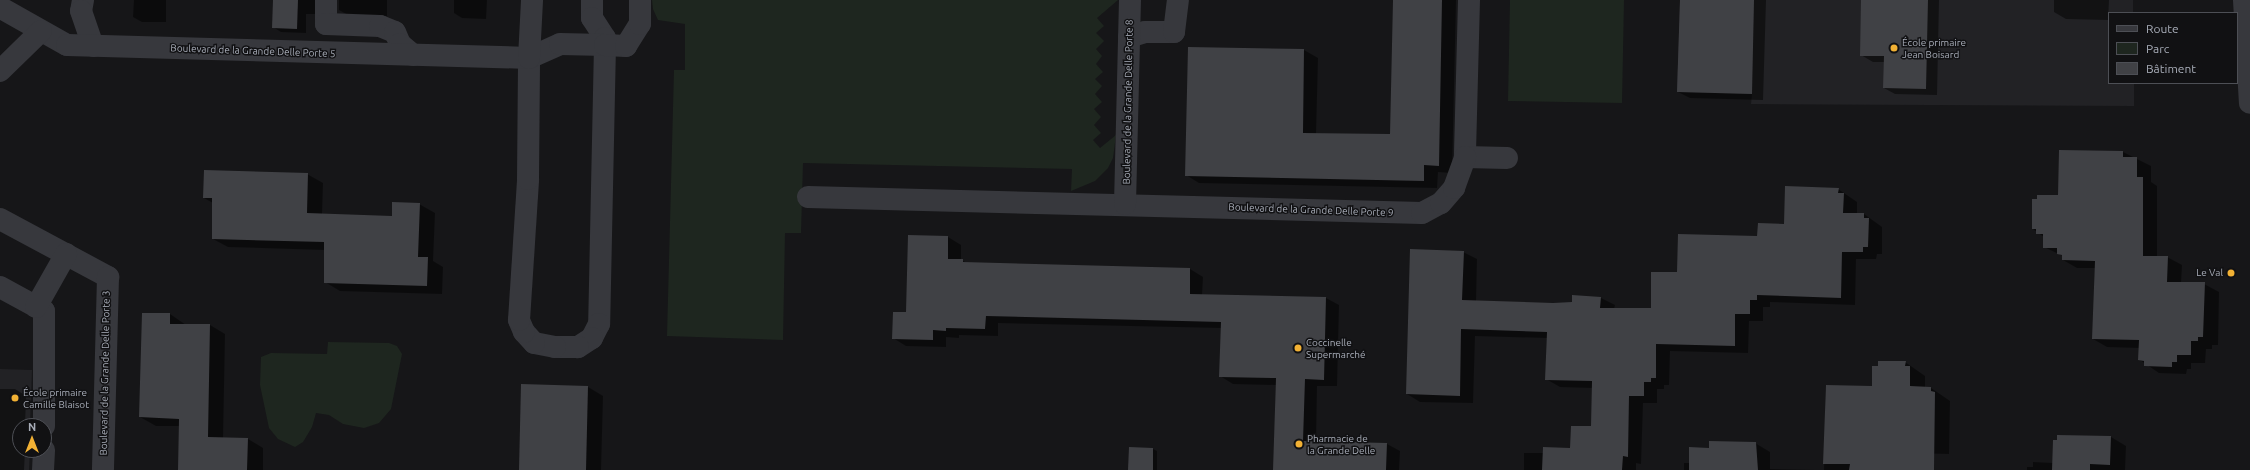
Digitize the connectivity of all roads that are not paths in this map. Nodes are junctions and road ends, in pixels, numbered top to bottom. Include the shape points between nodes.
1 (83, 0) edge
2 (326, 0) edge
3 (532, 0) edge
4 (592, 0) edge
5 (640, 0) edge
6 (1130, 0) edge
7 (1178, 0) edge
8 (1469, 0) edge
9 (2244, 0) edge
10 (5, 7) edge
11 (41, 31) junction
12 (1129, 37) junction
13 (605, 45) junction
14 (93, 46) junction
15 (413, 55) junction
16 (530, 58) junction
17 (0, 71) edge
18 (2250, 103) edge
19 (1465, 157) junction
20 (1507, 158) dead end
21 (808, 197) dead end
22 (1126, 204) junction
23 (0, 219) edge
24 (66, 254) junction
25 (0, 287) edge
26 (36, 307) junction
27 (44, 418) edge
28 (44, 458) edge
29 (44, 470) edge
30 (103, 470) edge

1 - 14 street via 81,11
2 - 15 street via 326,24 380,26 396,32 400,44
3 - 16 street
4 - 13 street via 592,18 605,38
5 - 13 street via 640,24 626,46
6 - 12 street, Boulevard de la Grande Delle Porte 8
7 - 12 street via 1174,32 1145,32
8 - 19 street, Boulevard de la Grande Delle Porte 9
9 - 18 street
10 - 11 street, Boulevard de la Grande Delle Porte 5
11 - 14 street, Boulevard de la Grande Delle Porte 5 via 68,45
11 - 17 street
12 - 22 street, Boulevard de la Grande Delle Porte 8
13 - 16 street via 560,44
13 - 16 street via 599,324 592,338 578,347 534,343 524,332 519,320 528,180
14 - 15 street, Boulevard de la Grande Delle Porte 5
15 - 16 street, Boulevard de la Grande Delle Porte 5
19 - 20 street
19 - 22 street, Boulevard de la Grande Delle Porte 9 via 1454,188 1441,203 1422,213
21 - 22 street, Boulevard de la Grande Delle Porte 9
23 - 24 street, Boulevard de la Grande Delle Porte 3
24 - 26 street
24 - 30 street, Boulevard de la Grande Delle Porte 3 via 108,276
25 - 26 street
26 - 27 street via 44,311
28 - 29 street

